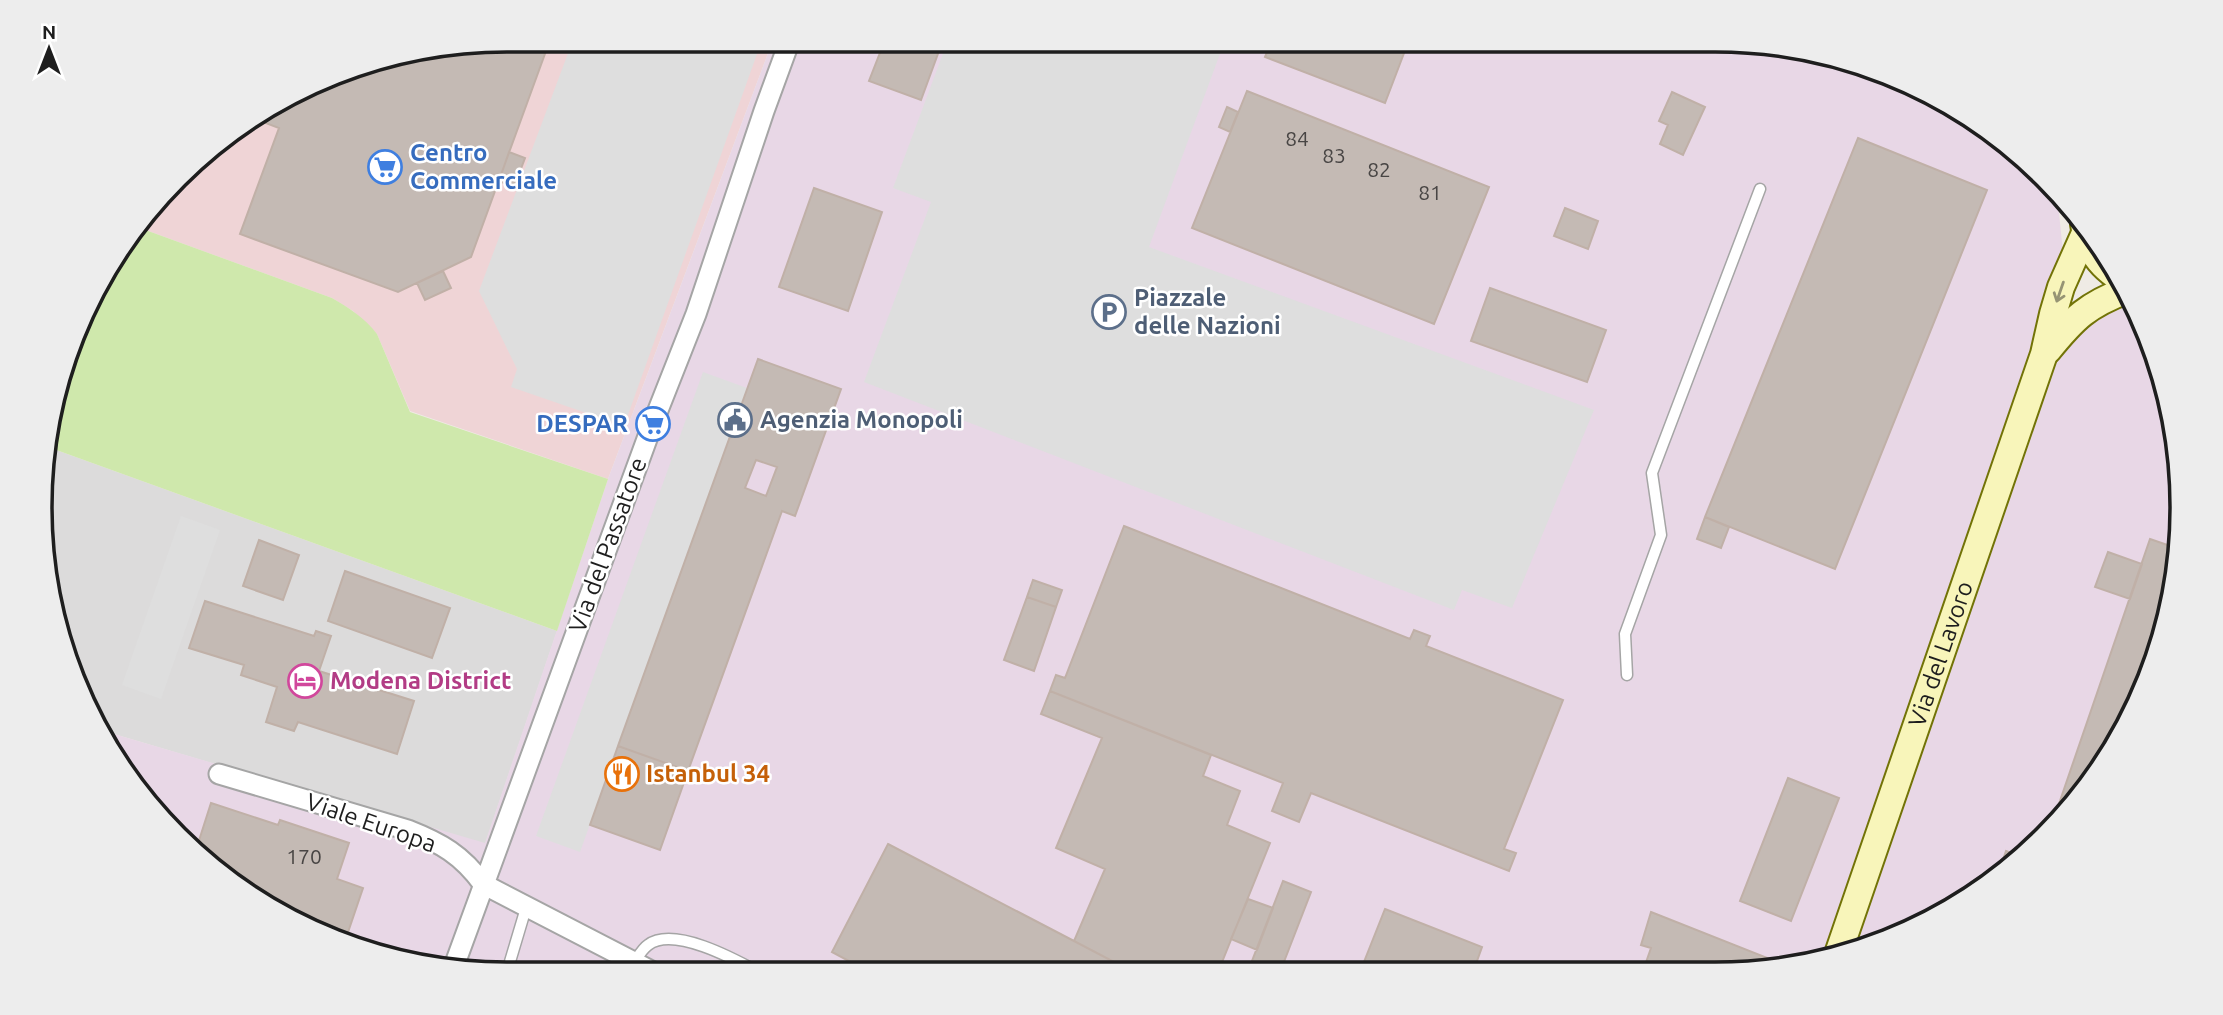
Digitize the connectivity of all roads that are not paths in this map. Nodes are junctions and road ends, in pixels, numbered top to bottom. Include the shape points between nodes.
1 (786, 52) edge
2 (1760, 189) dead end
3 (2081, 238) edge
4 (2118, 294) edge
5 (2045, 354) junction
6 (1628, 674) dead end
7 (219, 774) dead end
8 (482, 884) junction
9 (526, 908) junction
10 (1841, 944) edge
11 (456, 960) edge
12 (510, 962) edge
13 (632, 962) edge
14 (635, 962) edge
15 (739, 962) edge

1 - 8 street, Via del Passatore via 696,314
2 - 6 lane via 1652,473 1661,535 1625,634
3 -> 5 main road, Via del Lavoro via 2053,314
4 - 5 main road, Via del Lavoro via 2071,321
5 - 10 main road, Via del Lavoro
7 - 8 street, Viale Europa via 423,836 460,857
8 - 9 street, Viale Europa
8 - 11 street, Via del Passatore
9 - 12 lane
9 - 13 street, Viale Europa
14 - 15 lane via 653,942 687,942

